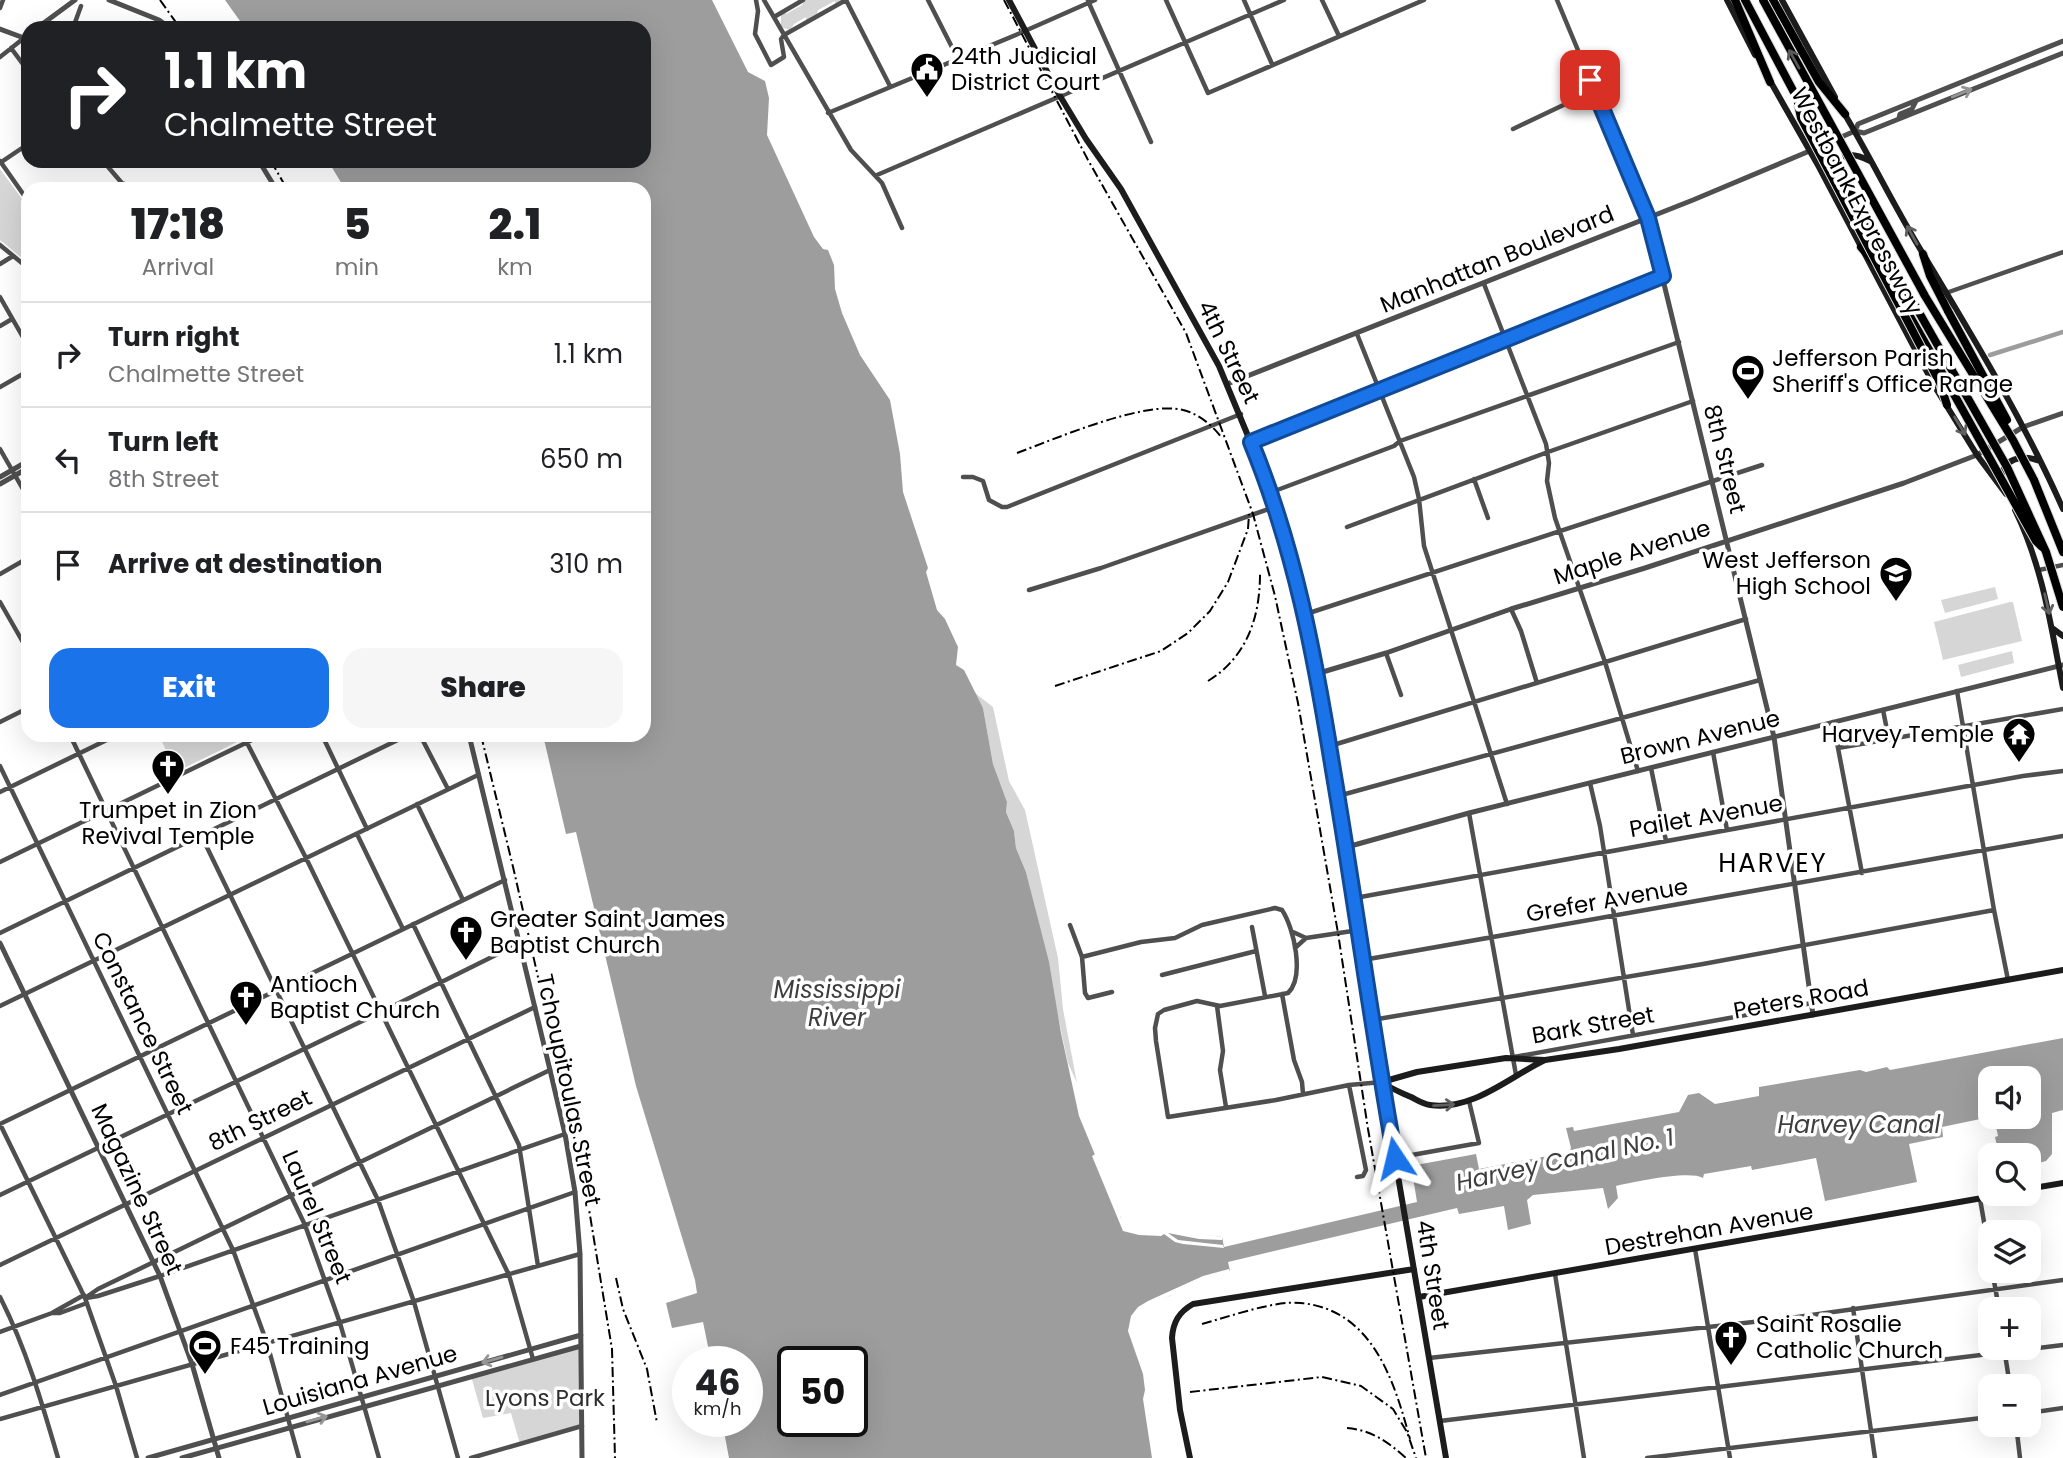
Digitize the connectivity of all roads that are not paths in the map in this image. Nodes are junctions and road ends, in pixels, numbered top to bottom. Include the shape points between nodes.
1 (3, 0) edge
2 (75, 0) edge
3 (111, 0) edge
4 (756, 0) edge
5 (764, 0) edge
6 (803, 0) edge
7 (846, 0) edge
8 (928, 0) edge
9 (1009, 0) edge
10 (1166, 0) edge
11 (1244, 0) edge
12 (1284, 0) edge
13 (1322, 0) edge
14 (1400, 0) edge
15 (1424, 0) edge
16 (1557, 0) edge
17 (1727, 0) edge
18 (1735, 0) edge
19 (1745, 0) edge
20 (1763, 0) edge
21 (1773, 0) edge
22 (1782, 0) edge
23 (1090, 1) edge
24 (81, 6) dead end
25 (0, 8) edge
26 (1404, 9) junction
27 (1250, 15) junction
28 (774, 17) junction
29 (46, 21) edge
30 (76, 21) edge
31 (160, 21) edge
32 (0, 29) edge
33 (1025, 31) junction
34 (21, 35) edge
35 (785, 35) junction
36 (1339, 36) junction
37 (21, 41) edge
38 (2063, 41) edge
39 (1184, 43) junction
40 (11, 48) junction
41 (2063, 53) edge
42 (0, 57) edge
43 (958, 59) junction
44 (21, 62) edge
45 (1272, 64) junction
46 (1119, 71) junction
47 (1770, 82) junction
48 (890, 86) junction
49 (1595, 90) junction
50 (1060, 96) junction
51 (1797, 98) junction
52 (1916, 101) junction
53 (828, 113) junction
54 (1845, 114) junction
55 (1899, 118) junction
56 (1513, 129) dead end
57 (1855, 131) junction
58 (1151, 142) dead end
59 (21, 148) edge
60 (1810, 151) junction
61 (0, 162) edge
62 (1871, 162) junction
63 (109, 168) edge
64 (877, 175) junction
65 (122, 182) edge
66 (1827, 183) junction
67 (21, 191) edge
68 (1648, 218) junction
69 (902, 228) dead end
70 (0, 245) edge
71 (1861, 247) junction
72 (2063, 252) edge
73 (1923, 254) joint
74 (13, 256) junction
75 (21, 262) edge
76 (0, 264) edge
77 (1663, 276) junction
78 (1483, 284) junction
79 (1943, 294) junction
80 (0, 297) edge
81 (12, 319) junction
82 (0, 326) edge
83 (21, 334) edge
84 (1357, 334) junction
85 (1506, 340) junction
86 (1679, 342) junction
87 (21, 375) edge
88 (1227, 384) junction
89 (0, 387) edge
90 (1380, 389) junction
91 (1526, 395) junction
92 (1693, 401) junction
93 (1947, 405) junction
94 (2063, 413) edge
95 (1241, 414) junction
96 (2023, 427) junction
97 (1400, 440) junction
98 (1251, 442) junction
99 (0, 450) edge
100 (1548, 452) junction
101 (1977, 455) junction
102 (2040, 461) junction
103 (1762, 465) dead end
104 (21, 467) edge
105 (21, 470) edge
106 (13, 473) junction
107 (0, 477) edge
108 (963, 477) dead end
109 (1474, 479) junction
110 (2034, 480) junction
111 (1713, 482) junction
112 (0, 484) edge
113 (21, 486) edge
114 (2001, 487) junction
115 (1272, 492) junction
116 (1419, 499) junction
117 (1277, 506) junction
118 (2063, 509) edge
119 (1488, 518) dead end
120 (1347, 527) dead end
121 (1560, 532) junction
122 (1727, 540) junction
123 (2046, 552) junction
124 (2063, 552) edge
125 (21, 562) edge
126 (2063, 565) edge
127 (2039, 570) junction
128 (0, 574) edge
129 (1433, 574) junction
130 (1579, 589) junction
131 (1029, 590) dead end
132 (0, 602) edge
133 (2063, 607) edge
134 (1511, 609) junction
135 (1306, 614) junction
136 (1746, 619) junction
137 (2052, 628) junction
138 (1451, 630) junction
139 (2063, 636) edge
140 (21, 639) edge
141 (1386, 653) junction
142 (1605, 662) junction
143 (2061, 665) edge
144 (1316, 674) junction
145 (1760, 680) junction
146 (1537, 684) junction
147 (2063, 688) edge
148 (1957, 691) junction
149 (1401, 695) dead end
150 (1475, 703) junction
151 (2063, 709) edge
152 (1883, 710) junction
153 (21, 712) edge
154 (1622, 718) junction
155 (0, 722) edge
156 (1833, 722) junction
157 (1962, 727) junction
158 (1774, 737) junction
159 (1889, 740) junction
160 (73, 742) edge
161 (103, 742) edge
162 (247, 742) joint
163 (325, 742) edge
164 (394, 742) edge
165 (424, 742) edge
166 (471, 742) edge
167 (1330, 746) junction
168 (1838, 748) junction
169 (1713, 752) junction
170 (79, 754) junction
171 (1491, 754) junction
172 (0, 766) edge
173 (1651, 768) junction
174 (338, 769) junction
175 (1639, 771) junction
176 (2063, 771) edge
177 (478, 775) junction
178 (1590, 783) junction
179 (10, 787) junction
180 (1972, 787) junction
181 (448, 789) junction
182 (0, 792) edge
183 (1338, 796) junction
184 (276, 799) junction
185 (417, 804) junction
186 (1507, 804) junction
187 (1849, 809) junction
188 (106, 810) junction
189 (1469, 813) junction
190 (1786, 819) junction
191 (367, 829) junction
192 (1727, 830) junction
193 (357, 834) junction
194 (201, 835) junction
195 (2063, 836) edge
196 (1666, 841) junction
197 (38, 844) junction
198 (1347, 847) junction
199 (1984, 850) junction
200 (1604, 852) junction
201 (306, 858) junction
202 (0, 862) edge
203 (134, 868) junction
204 (1861, 873) junction
205 (1480, 874) junction
206 (505, 880) junction
207 (1795, 884) junction
208 (230, 895) junction
209 (1355, 898) junction
210 (463, 900) junction
211 (65, 901) junction
212 (1994, 910) junction
213 (1615, 917) junction
214 (413, 925) junction
215 (1070, 925) dead end
216 (162, 928) junction
217 (1252, 928) dead end
218 (403, 929) junction
219 (1359, 930) junction
220 (1292, 932) junction
221 (0, 933) edge
222 (1306, 938) junction
223 (1492, 938) junction
224 (0, 943) edge
225 (520, 943) junction
226 (1804, 946) junction
227 (1294, 948) junction
228 (1256, 951) junction
229 (353, 953) junction
230 (1082, 957) junction
231 (1363, 960) junction
232 (94, 961) junction
233 (2063, 970) edge
234 (1162, 975) dead end
235 (1624, 978) junction
236 (2008, 980) junction
237 (441, 982) junction
238 (277, 990) junction
239 (1111, 992) dead end
240 (25, 994) junction
241 (1282, 994) junction
242 (1265, 996) junction
243 (1503, 998) junction
244 (1812, 1003) junction
245 (0, 1006) edge
246 (1217, 1006) junction
247 (536, 1007) junction
248 (381, 1012) junction
249 (1813, 1014) junction
250 (1372, 1020) junction
251 (209, 1023) junction
252 (1633, 1035) junction
253 (468, 1039) junction
254 (305, 1047) junction
255 (141, 1056) junction
256 (1513, 1057) junction
257 (1545, 1060) junction
258 (408, 1069) junction
259 (550, 1070) junction
260 (1516, 1075) junction
261 (236, 1082) junction
262 (1381, 1082) junction
263 (1349, 1085) junction
264 (71, 1090) junction
265 (1303, 1094) junction
266 (496, 1096) junction
267 (1469, 1101) junction
268 (333, 1105) junction
269 (1226, 1107) junction
270 (168, 1115) junction
271 (0, 1124) edge
272 (436, 1125) junction
273 (565, 1134) junction
274 (263, 1138) junction
275 (99, 1147) junction
276 (520, 1149) junction
277 (1395, 1158) junction
278 (360, 1162) junction
279 (196, 1171) junction
280 (458, 1171) junction
281 (1357, 1177) dead end
282 (28, 1181) junction
283 (2063, 1183) edge
284 (2041, 1187) edge
285 (575, 1192) junction
286 (0, 1195) edge
287 (291, 1195) junction
288 (1978, 1198) edge
289 (377, 1199) junction
290 (126, 1205) junction
291 (529, 1208) junction
292 (485, 1224) junction
293 (304, 1225) junction
294 (223, 1227) junction
295 (57, 1239) junction
296 (233, 1250) junction
297 (1695, 1250) junction
298 (397, 1254) junction
299 (580, 1254) junction
300 (154, 1262) junction
301 (0, 1265) edge
302 (538, 1266) junction
303 (1414, 1269) junction
304 (1555, 1274) junction
305 (509, 1275) junction
306 (160, 1276) junction
307 (325, 1279) junction
308 (2063, 1280) edge
309 (1995, 1283) edge
310 (1996, 1290) junction
311 (0, 1297) edge
312 (1419, 1297) junction
313 (1997, 1297) edge
314 (85, 1299) junction
315 (414, 1301) junction
316 (253, 1305) junction
317 (1853, 1308) junction
318 (340, 1322) junction
319 (15, 1326) junction
320 (1710, 1327) junction
321 (181, 1330) junction
322 (0, 1332) edge
323 (581, 1335) junction
324 (267, 1343) junction
325 (1567, 1343) junction
326 (2063, 1345) edge
327 (581, 1346) junction
328 (2041, 1347) edge
329 (530, 1349) junction
330 (1978, 1353) edge
331 (106, 1356) junction
332 (1429, 1358) junction
333 (533, 1359) junction
334 (192, 1364) junction
335 (1863, 1368) junction
336 (435, 1376) junction
337 (34, 1382) junction
338 (438, 1385) junction
339 (116, 1386) junction
340 (1720, 1386) junction
341 (0, 1395) edge
342 (362, 1397) junction
343 (1576, 1404) junction
344 (365, 1406) junction
345 (43, 1407) junction
346 (2063, 1408) edge
347 (2041, 1411) edge
348 (288, 1418) junction
349 (1978, 1418) edge
350 (0, 1419) edge
351 (1440, 1421) junction
352 (582, 1426) junction
353 (290, 1427) junction
354 (250, 1429) junction
355 (1872, 1431) junction
356 (253, 1437) junction
357 (2018, 1437) edge
358 (214, 1439) junction
359 (216, 1448) junction
360 (1729, 1448) junction
361 (58, 1458) edge
362 (137, 1458) edge
363 (148, 1458) edge
364 (181, 1458) edge
365 (219, 1458) edge
366 (299, 1458) edge
367 (379, 1458) edge
368 (458, 1458) edge
369 (471, 1458) edge
370 (582, 1458) edge
371 (1190, 1458) edge
372 (1446, 1458) edge
373 (1584, 1458) edge
374 (1647, 1458) edge
375 (1730, 1458) edge
376 (1875, 1458) edge
377 (2020, 1458) edge

1 - 25 street
2 - 29 street
3 - 31 street
4 - 35 street via 755,34 771,65 784,57 781,39
5 - 28 street
6 - 28 street
7 - 35 street
7 - 48 street
8 - 43 street
9 - 33 main road, 4th Street
10 - 39 street
11 - 27 street
12 - 27 street
13 - 36 street
14 - 26 street
15 - 26 street
16 - 49 street, 8th Street
17 - 47 main road, Westbank Expressway
18 - 47 highway
19 - 51 highway, Westbank Expressway
110 -> 20 highway, Westbank Expressway, bridge via 1925,296
21 - 54 highway via 1819,82
22 - 54 main road, Westbank Expressway
23 - 33 street
23 - 46 street
24 - 30 street
26 - 36 street
27 - 39 street
27 - 45 street
28 - 35 street
32 - 34 street
33 - 43 street
33 - 50 main road, 4th Street
35 - 53 street
36 - 45 street
37 - 40 street
38 - 52 street, Manhattan Boulevard
39 - 45 street via 1208,93
39 - 46 street
40 - 42 street
40 - 44 street
55 -> 41 street, Manhattan Boulevard
43 - 48 street
46 - 50 street
46 - 58 street
47 - 60 main road, Westbank Expressway
48 - 53 street
49 - 56 street
49 - 68 street, 8th Street
50 - 64 street
50 - 88 main road, 4th Street via 1121,189
51 - 93 highway, bridge via 1801,118 1940,383
51 - 123 highway, Westbank Expressway, bridge via 2007,467
52 - 55 street
52 - 57 street, Manhattan Boulevard via 1858,124
53 - 64 street via 851,150
54 - 57 main road, Westbank Expressway
55 - 57 street, Manhattan Boulevard via 1864,133
57 - 60 street, Manhattan Boulevard
57 - 62 main road, Westbank Expressway
59 - 61 street
60 - 66 main road, Westbank Expressway
60 - 68 street, Manhattan Boulevard
61 - 67 street
62 - 66 main road via 1855,154 1843,157 1833,166
73 -> 62 main road, Westbank Expressway
63 - 65 street
64 - 69 street
66 - 71 main road, Westbank Expressway
68 - 77 street, 8th Street
68 - 78 street, Manhattan Boulevard
70 - 74 street
71 - 93 main road, Westbank Expressway
71 - 123 highway, bridge via 1887,277
72 - 79 street
73 - 79 highway via 1930,276
74 - 75 street
74 - 76 street
77 - 85 street
77 - 86 street, 8th Street
78 - 84 street, Manhattan Boulevard
78 - 85 street
79 - 96 main road, Westbank Expressway
79 - 110 highway, bridge
80 - 81 street
81 - 82 street
81 - 83 street
84 - 88 street, Manhattan Boulevard
84 - 90 street
85 - 90 street
85 - 91 street
86 - 91 street
86 - 92 street, 8th Street
87 - 89 street
88 - 95 main road, 4th Street
90 - 97 street
90 - 98 street
91 - 97 street
91 - 100 street
92 - 100 street
92 - 111 street, 8th Street
93 -> 101 main road, Westbank Expressway
94 - 96 street, Maple Avenue
95 - 98 main road, 4th Street
95 - 108 street via 1007,507 989,500 983,481
96 - 101 street, Maple Avenue
96 - 102 main road, Westbank Expressway
97 - 115 street
97 - 116 street
98 - 115 main road, 4th Street
99 - 106 street
100 - 109 street
100 - 121 street via 1547,481
101 - 114 main road, Westbank Expressway
101 - 122 street, Maple Avenue
102 - 114 main road via 2012,460 2004,467
102 - 118 main road, Westbank Expressway
103 - 111 street
104 - 106 street
105 - 106 street
106 - 107 street
106 - 112 street
106 - 113 street
109 - 116 street
109 - 119 street
110 - 124 highway, Westbank Expressway
111 - 121 street
111 - 122 street, 8th Street
114 - 127 main road, Westbank Expressway
115 - 117 main road, 4th Street
116 - 120 street
116 - 129 street via 1424,546
117 - 131 street
117 - 135 main road, 4th Street
121 - 129 street
121 - 130 street
122 - 130 street, Maple Avenue
122 - 136 street, 8th Street
123 - 133 highway, Westbank Expressway, bridge
125 - 128 street
126 - 127 street
127 -> 137 main road, Westbank Expressway
129 - 135 street
129 - 138 street
130 - 134 street, Maple Avenue
130 - 142 street
132 - 140 street
134 - 138 street, Maple Avenue
134 - 146 street
135 - 144 main road, 4th Street
136 - 142 street
136 - 145 street, 8th Street
137 - 139 main road
137 - 143 main road, Westbank Expressway
138 - 141 street, Maple Avenue
138 - 150 street
141 - 144 street, Maple Avenue
141 - 149 street
142 - 146 street
142 - 154 street
143 - 147 main road, Westbank Expressway
143 - 148 street, Brown Avenue
144 - 167 main road, 4th Street
145 - 154 street
145 - 158 street, 8th Street
146 - 150 street
148 - 152 street, Brown Avenue
148 - 157 street
150 - 167 street
150 - 171 street
151 - 157 street
152 - 156 street, Brown Avenue
152 - 159 street
153 - 155 street
154 - 171 street
154 - 175 street
156 - 158 street, Brown Avenue
156 - 168 street
157 - 159 street
157 - 180 street
158 - 169 street, Brown Avenue
158 - 190 street, 8th Street
159 - 168 street
160 - 170 street, Laurel Street
161 - 170 street
162 - 184 street
162 - 188 street
163 - 174 street
164 - 174 street
165 - 181 street
166 - 177 street, Tchoupitoulas Street
167 - 183 main road, 4th Street
168 - 187 street
169 - 173 street, Brown Avenue
169 - 192 street
170 - 179 street
170 - 188 street, Laurel Street
171 - 183 street
171 - 186 street
172 - 179 street, Constance Street
173 - 175 street, Brown Avenue
173 - 196 street
174 - 184 street
174 - 191 street
175 - 178 street, Brown Avenue
176 - 180 street, Pailet Avenue
177 - 181 street
177 - 206 street, Tchoupitoulas Street
178 - 186 street, Brown Avenue
178 - 200 street
179 - 182 street
179 - 197 street, Constance Street
180 - 187 street, Pailet Avenue
180 - 199 street
181 - 185 street
183 - 198 main road, 4th Street
184 - 194 street
184 - 201 street
185 - 191 street
185 - 210 street
186 - 189 street, Brown Avenue
187 - 190 street, Pailet Avenue
187 - 204 street
188 - 197 street
188 - 203 street, Laurel Street
189 - 198 street, Brown Avenue
189 - 205 street
190 - 192 street, Pailet Avenue
190 - 207 street, 8th Street
191 - 193 street
192 - 196 street, Pailet Avenue
193 - 201 street
193 - 218 street
194 - 203 street
194 - 208 street
195 - 199 street, Grefer Avenue
196 - 200 street, Pailet Avenue
197 - 202 street
197 - 211 street, Constance Street
198 - 209 main road, 4th Street
199 - 204 street, Grefer Avenue
199 - 212 street
200 - 205 street, Pailet Avenue
200 - 213 street
201 - 208 street
201 - 229 street
203 - 211 street
203 - 216 street, Laurel Street
204 - 207 street, Grefer Avenue
205 - 209 street, Pailet Avenue
205 - 223 street
206 - 210 street
206 - 225 street, Tchoupitoulas Street
207 - 213 street, Grefer Avenue
207 - 226 street, 8th Street
208 - 216 street
208 - 238 street
209 - 219 main road, 4th Street
210 - 214 street
211 - 221 street
211 - 232 street, Constance Street
212 - 226 street
212 - 236 street
213 - 223 street, Grefer Avenue
213 - 235 street
214 - 218 street
214 - 237 street
215 - 230 street
216 - 232 street
216 - 251 street, Laurel Street
217 - 228 street
218 - 229 street
219 - 222 street
219 - 231 main road, 4th Street
220 - 222 street
220 - 227 street
220 - 230 street via 1282,910 1275,908 1202,925 1175,938
222 - 227 street
223 - 231 street, Grefer Avenue
223 - 243 street
224 - 240 street, Magazine Street
225 - 237 street
225 - 247 street, Tchoupitoulas Street
226 - 235 street
226 - 244 street, 8th Street
227 - 241 street via 1296,982
228 - 234 street
228 - 242 street
229 - 238 street
229 - 248 street
230 - 239 street via 1088,998
231 - 250 main road, 4th Street
232 - 240 street
232 - 255 street, Constance Street
233 - 236 main road, Peters Road
235 - 243 street
235 - 252 street
236 - 249 main road, Peters Road
237 - 248 street
237 - 253 street
238 - 251 street
238 - 254 street
240 - 245 street
240 - 264 street, Magazine Street
241 - 242 street
241 - 265 street
242 - 246 street
243 - 250 street
243 - 256 street
244 - 249 street, 8th Street
244 - 252 street, Bark Street
246 - 269 street
246 - 269 street via 1197,1001 1164,1010 1155,1028 1156,1041 1168,1117
247 - 253 street, 8th Street
247 - 259 street, Tchoupitoulas Street
248 - 254 street
248 - 258 street
249 - 257 main road, Peters Road
250 - 262 main road, 4th Street
251 - 255 street
251 - 261 street, Laurel Street
252 - 256 street, Bark Street
253 - 258 street, 8th Street
253 - 266 street
254 - 261 street
254 - 268 street
255 - 264 street
255 - 270 street, Constance Street
256 - 257 main road, Peters Road
256 - 260 street
256 - 262 main road, Bark Street
257 - 260 main road, Peters Road
258 - 268 street, 8th Street
258 - 272 street
259 - 266 street
259 - 273 street, Tchoupitoulas Street
260 - 267 main road, Peters Road
261 - 270 street
261 - 274 street, Laurel Street
262 - 263 street
262 -> 267 main road, Peters Road via 1432,1106
262 - 277 main road, 4th Street
263 - 265 street
263 - 281 street via 1366,1170
264 - 271 street
264 - 275 street, Magazine Street
265 - 269 street
266 - 272 street
266 - 276 street
267 - 277 street via 1479,1143
268 - 274 street, 8th Street
268 - 278 street
270 - 275 street
270 - 279 street, Constance Street
271 - 282 street
272 - 278 street
272 - 280 street
273 - 276 street
273 - 285 street, Tchoupitoulas Street
274 - 279 street, 8th Street
274 - 287 street, Laurel Street
275 - 282 street
275 - 290 street, Magazine Street
276 - 280 street
276 - 291 street
277 - 303 main road, 4th Street
278 - 287 street
278 - 289 street
279 - 290 street, 8th Street
279 - 294 street, Constance Street
280 - 289 street
280 - 292 street
282 - 286 street
282 - 295 street
283 - 284 main road
285 - 291 street
285 - 299 street, Tchoupitoulas Street
287 - 293 street, Laurel Street
287 - 294 street
288 - 297 main road, Destrehan Avenue
289 - 293 street
289 - 298 street
290 - 295 street, 8th Street
290 - 300 street, Magazine Street
291 - 292 street
291 - 302 street
292 - 298 street
292 - 305 street
293 - 296 street
293 - 307 street, Laurel Street
294 - 296 street, Constance Street
294 - 300 street
295 - 301 street, 8th Street
295 - 314 street
296 - 306 street
296 - 316 street, Constance Street
297 - 304 main road, Destrehan Avenue
297 - 320 street
298 - 307 street
298 - 315 street
299 - 302 street
299 - 323 street, Tchoupitoulas Street
300 - 306 street, Magazine Street
300 - 314 street
302 - 305 street
303 - 312 main road, 4th Street
303 - 371 main road via 1184,1309 1173,1327 1175,1373
304 - 312 main road, Destrehan Avenue
304 - 325 street
305 - 315 street
305 - 329 street
306 - 314 street
306 - 321 street, Magazine Street
307 - 316 street
307 - 318 street, Laurel Street
308 - 310 street
309 - 310 street
310 - 313 street
310 - 317 street
311 - 319 street
312 - 332 main road, 4th Street
314 - 319 street
314 - 331 street
315 - 318 street
315 - 336 street
316 - 321 street
316 - 324 street, Constance Street
317 - 320 street
317 - 335 street
318 - 324 street
318 - 342 street, Laurel Street
319 - 322 street
319 - 337 street
320 - 325 street
320 - 340 street
321 - 331 street
321 - 334 street, Magazine Street
323 - 327 street, Tchoupitoulas Street
323 - 329 street, Louisiana Avenue
324 - 334 street
324 - 348 street, Constance Street
325 - 332 street
325 - 343 street
326 - 328 street
327 - 333 street, Louisiana Avenue
327 - 352 street, Tchoupitoulas Street
329 - 333 street
329 -> 336 street, Louisiana Avenue
330 - 335 street
331 - 337 street
331 - 339 street
332 - 351 main road, 4th Street
333 - 338 street, Louisiana Avenue
334 - 339 street
334 - 358 street, Magazine Street
335 - 340 street
335 - 355 street
336 - 338 street
336 - 342 street, Louisiana Avenue
337 - 341 street
337 - 345 street
338 - 344 street, Louisiana Avenue
338 - 368 street
339 - 345 street
339 - 362 street
340 - 343 street
340 - 360 street
342 - 344 street, Laurel Street
342 - 348 street, Louisiana Avenue
343 - 351 street
343 - 373 street
353 -> 344 street, Louisiana Avenue
344 - 367 street, Laurel Street
345 - 350 street
345 - 361 street
346 - 347 street
348 - 353 street, Constance Street
348 - 354 street, Louisiana Avenue
349 - 355 street
351 - 372 main road, 4th Street
352 - 369 street
352 - 370 street, Tchoupitoulas Street
353 - 356 street, Louisiana Avenue
353 - 366 street, Constance Street
354 - 356 street
354 - 358 street, Louisiana Avenue
355 - 360 street
355 - 376 street
356 - 359 street, Louisiana Avenue
357 - 377 street
358 - 359 street, Magazine Street
358 - 363 street, Louisiana Avenue
359 - 364 street, Louisiana Avenue
359 - 365 street, Magazine Street
360 - 374 street
360 - 375 street

